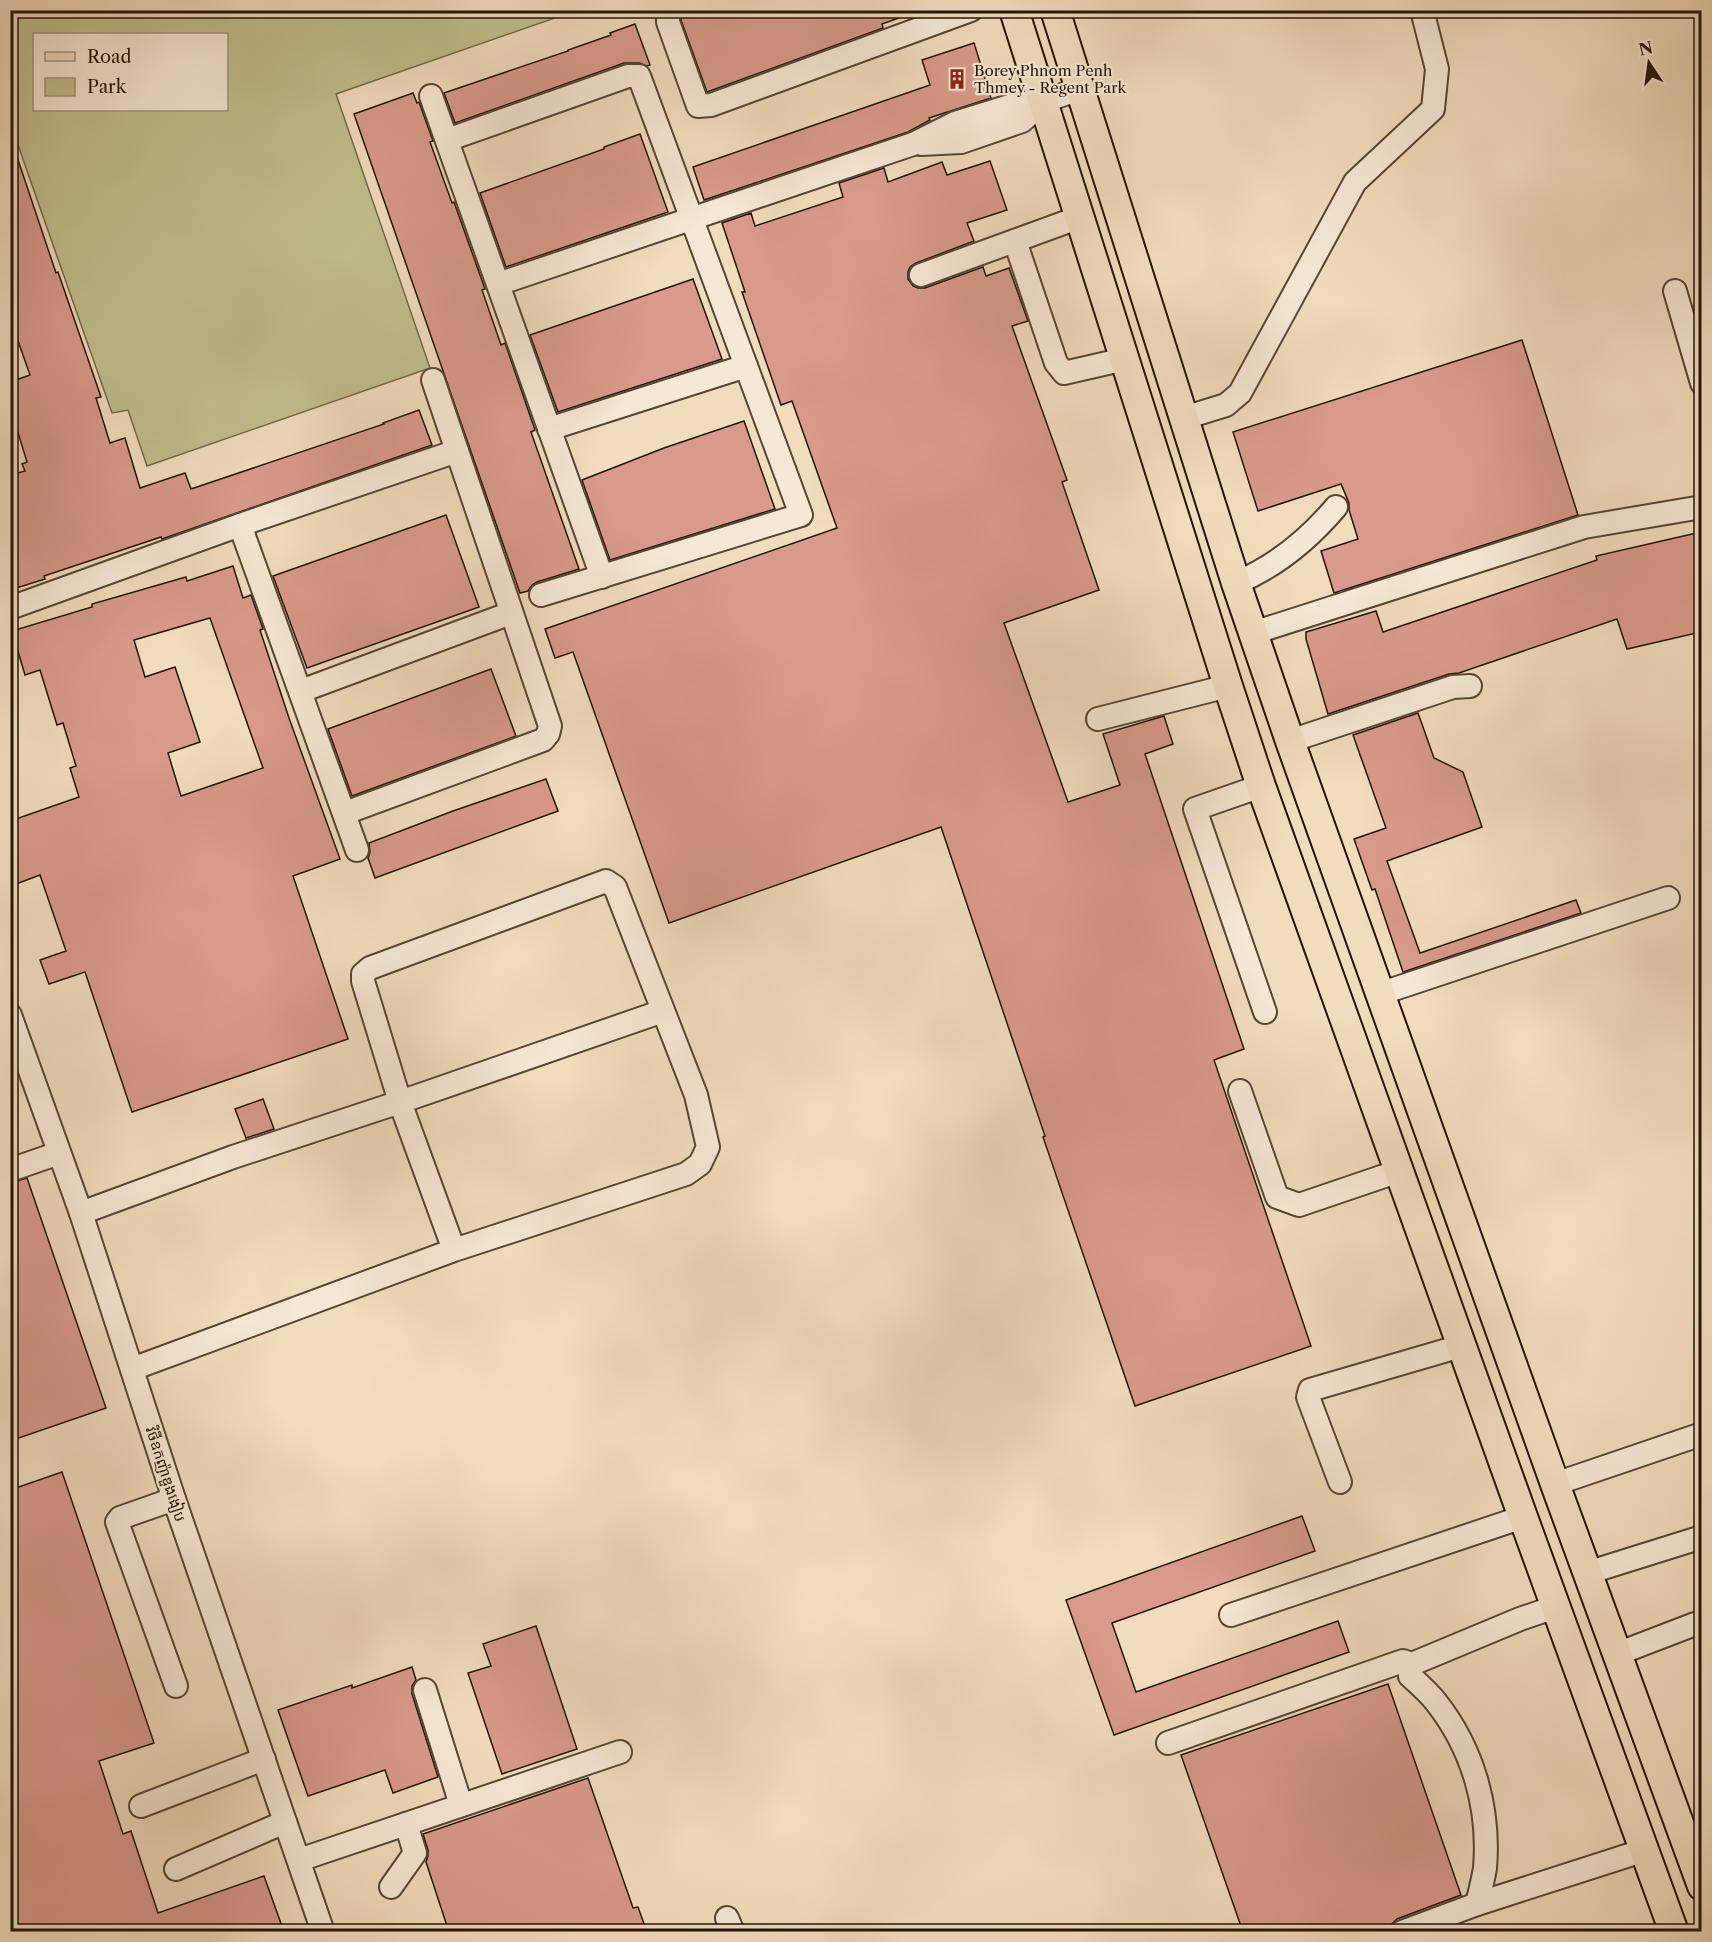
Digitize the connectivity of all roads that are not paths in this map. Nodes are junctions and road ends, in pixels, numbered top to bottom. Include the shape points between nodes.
1 (668, 10) edge
2 (1014, 10) edge
3 (1055, 10) edge
4 (1422, 10) edge
5 (957, 13) edge
6 (924, 19) edge
7 (1080, 89) junction
8 (431, 96) dead end
9 (1044, 102) junction
10 (447, 140) junction
11 (1080, 218) junction
12 (692, 219) junction
13 (1015, 241) junction
14 (921, 275) dead end
15 (498, 284) junction
16 (1675, 291) dead end
17 (1125, 359) junction
18 (746, 366) junction
19 (433, 380) dead end
20 (1701, 383) edge
21 (1184, 418) junction
22 (549, 429) junction
23 (457, 451) junction
24 (1336, 507) dead end
25 (1701, 507) edge
26 (240, 525) junction
27 (602, 577) junction
28 (1236, 583) junction
29 (541, 595) dead end
30 (10, 608) edge
31 (511, 613) junction
32 (1253, 633) junction
33 (1228, 686) junction
34 (1470, 687) dead end
35 (301, 691) junction
36 (1098, 719) dead end
37 (1290, 741) junction
38 (1261, 786) junction
39 (345, 813) junction
40 (357, 850) dead end
41 (1668, 898) dead end
42 (1379, 994) junction
43 (663, 1011) junction
44 (1265, 1012) dead end
45 (10, 1016) edge
46 (1240, 1091) dead end
47 (400, 1102) junction
48 (59, 1153) junction
49 (10, 1170) edge
50 (1399, 1171) junction
51 (81, 1213) junction
52 (454, 1250) junction
53 (1461, 1346) junction
54 (132, 1369) junction
55 (1701, 1434) edge
56 (1340, 1482) dead end
57 (1555, 1484) junction
58 (174, 1499) junction
59 (1522, 1517) junction
60 (1701, 1537) edge
61 (1587, 1573) junction
62 (1555, 1607) junction
63 (1231, 1616) dead end
64 (1695, 1624) dead end
65 (1617, 1654) junction
66 (1412, 1664) junction
67 (176, 1686) dead end
68 (425, 1690) dead end
69 (1168, 1743) dead end
70 (620, 1752) dead end
71 (264, 1760) junction
72 (461, 1805) junction
73 (141, 1806) dead end
74 (285, 1822) junction
75 (406, 1824) junction
76 (1645, 1850) junction
77 (298, 1860) junction
78 (176, 1869) dead end
79 (1701, 1886) edge
80 (391, 1887) dead end
81 (1477, 1904) junction
82 (1671, 1931) edge
83 (323, 1932) edge
84 (1402, 1932) edge

1 - 6 street via 668,22 698,106 711,105
2 - 9 main road
3 - 7 main road
4 - 21 street via 1437,69 1433,109 1355,182 1240,393 1226,405
5 - 6 street
7 - 9 street
7 - 21 main road
8 - 10 street
9 - 11 main road
9 - 12 street via 1016,104 954,123 913,144
10 - 12 street via 628,76 639,76
10 - 15 street
11 - 13 street
11 - 17 main road
12 - 15 street
12 - 18 street
13 - 14 street
13 - 17 street via 1056,363 1064,373
15 - 22 street
16 - 20 street
17 - 33 main road
18 - 22 street
18 - 27 street via 801,515
19 - 23 street
21 - 28 main road
22 - 27 street
23 - 26 street
23 - 31 street
24 - 28 street via 1300,545 1260,573
25 - 32 street via 1584,526
26 - 30 street
26 - 35 street
27 - 29 street
28 - 32 main road
31 - 35 street
31 - 39 street via 550,726 548,734 543,740
32 - 37 main road
33 - 36 street
33 - 38 main road
34 - 37 street via 1453,687
35 - 39 street
37 - 42 main road
38 - 44 street via 1195,809
38 - 50 main road
39 - 40 street
41 - 42 street
42 - 57 main road
43 - 47 street
43 - 47 street via 615,886 606,881 596,883 370,968 363,974
43 - 52 street via 696,1095 708,1146 700,1164 686,1174
45 - 48 street, វិថីឧកញ៉ាឌួងងៀប
46 - 50 street via 1277,1197 1299,1205
47 - 51 street
47 - 52 street
48 - 49 street
48 - 51 street, វិថីឧកញ៉ាឌួងងៀប
50 - 53 main road
51 - 54 street, វិថីឧកញ៉ាឌួងងៀប
52 - 54 street
53 - 56 street via 1310,1390 1308,1397
53 - 59 main road
54 - 58 street, វិថីឧកញ៉ាឌួងងៀប
55 - 57 street
57 - 61 main road
58 - 67 street via 117,1522
58 - 71 street, វិថីឧកញ៉ាឌួងងៀប
59 - 62 main road
59 - 63 street
60 - 61 street
61 - 65 main road
62 - 66 street
62 - 76 main road
64 - 65 street
65 - 79 main road
66 - 69 street via 1403,1661
66 - 81 street via 1410,1676 1436,1701 1456,1731 1472,1763 1482,1798 1485,1869
68 - 72 street
70 - 72 street
71 - 73 street
71 - 74 street, វិថីឧកញ៉ាឌួងងៀប
72 - 75 street
74 - 77 street, វិថីឧកញ៉ាឌួងងៀប
74 - 78 street
75 - 77 street
75 - 80 street via 415,1853
76 - 81 street
76 - 82 main road
77 - 83 street, វិថីឧកញ៉ាឌួងងៀប
81 - 84 street

